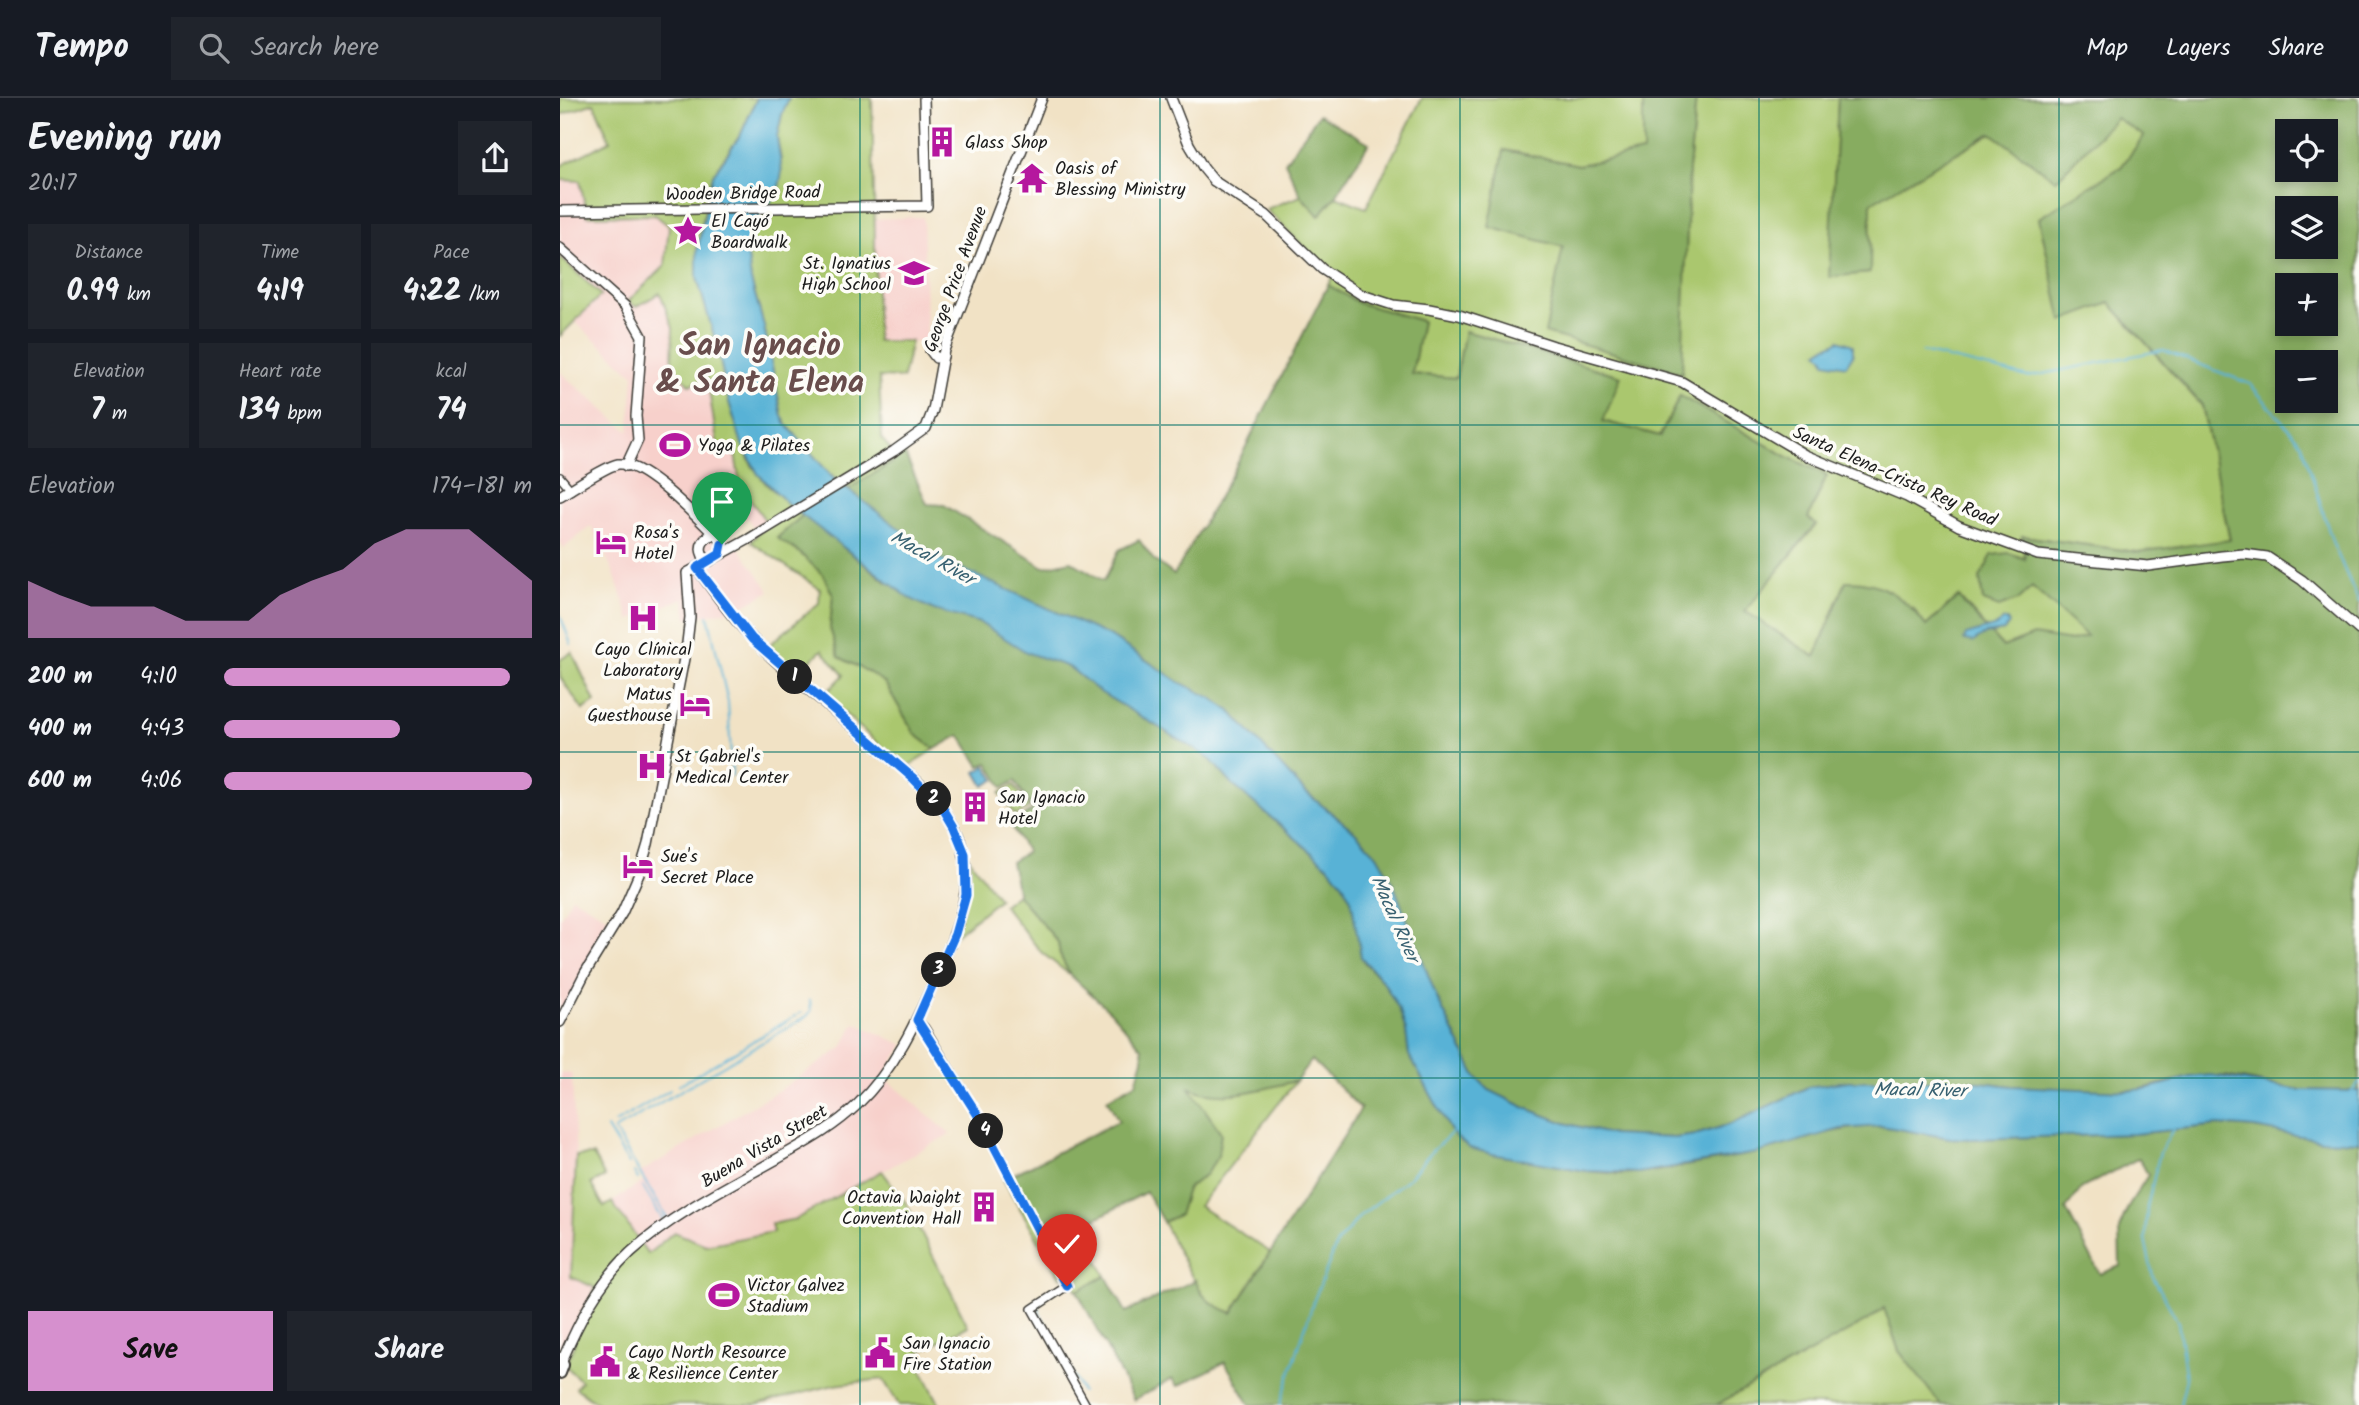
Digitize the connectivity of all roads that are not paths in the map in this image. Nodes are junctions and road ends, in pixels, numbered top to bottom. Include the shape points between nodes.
1 (924, 98) edge
2 (1042, 98) edge
3 (1171, 98) edge
4 (560, 211) edge
5 (560, 248) edge
6 (930, 350) dead end
7 (943, 356) junction
8 (633, 453) junction
9 (626, 466) junction
10 (641, 472) junction
11 (560, 477) edge
12 (571, 490) junction
13 (560, 496) edge
14 (715, 535) junction
15 (720, 554) junction
16 (710, 561) junction
17 (697, 568) junction
18 (2359, 630) edge
19 (917, 1020) junction
20 (560, 1021) edge
21 (561, 1357) edge
22 (560, 1373) edge
23 (1086, 1405) edge

1 - 4 main road, Wooden Bridge Road via 926,206
2 - 7 main road, George Price Avenue
3 - 18 main road, Santa Elena-Cristo Rey Road via 1189,144 1214,181 1266,215 1322,269 1362,295 1393,305 1459,315 1682,382 1805,455 1907,497 1959,526 2038,555 2148,566 2234,555 2267,557 2302,580
5 - 8 main road via 619,300 642,336 638,440
6 - 7 main road via 936,358
7 - 15 main road, George Price Avenue via 929,423 917,436
8 - 9 main road
8 - 10 main road
9 - 10 main road
9 - 12 main road via 615,465
10 - 14 main road
11 - 12 street
12 - 13 main road
14 - 15 main road via 721,541
14 - 16 main road via 705,539 701,550
15 - 16 main road
16 - 17 main road
17 - 19 main road, Buena Vista Street via 752,639 913,778 954,827 965,854 966,895 955,934
17 - 20 main road via 687,573 687,643 645,859 628,901
19 - 21 main road, Buena Vista Street via 877,1084 836,1123 709,1197 631,1252 598,1292
19 - 23 street via 979,1117 1067,1286 1032,1309
21 - 22 highway

